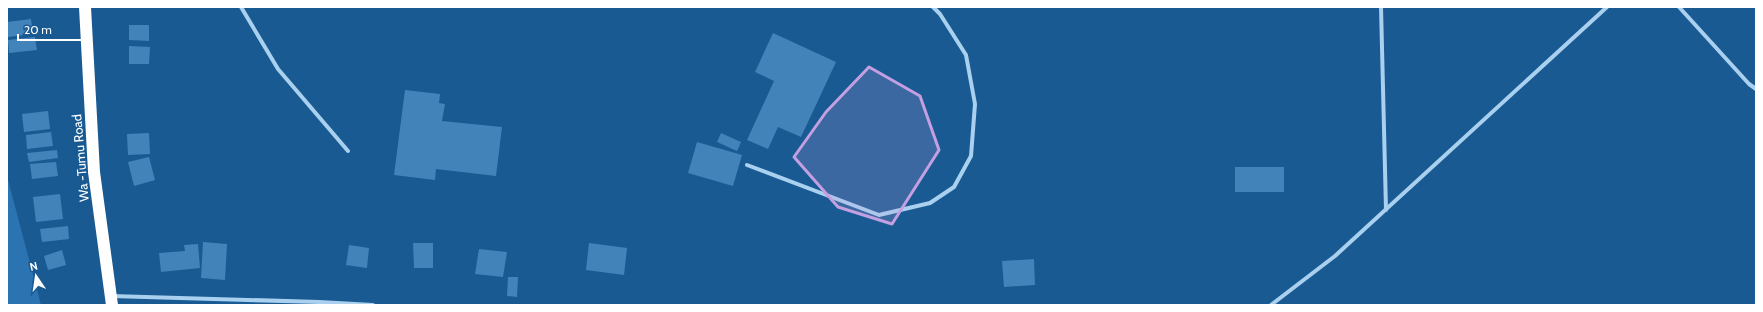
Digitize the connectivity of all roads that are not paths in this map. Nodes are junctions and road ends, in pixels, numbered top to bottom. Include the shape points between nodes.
1 (85, 7) edge
2 (241, 7) edge
3 (934, 7) edge
4 (1381, 7) edge
5 (1607, 7) edge
6 (1679, 7) edge
7 (1756, 89) edge
8 (348, 151) dead end
9 (747, 165) dead end
10 (1386, 210) junction
11 (111, 301) edge
12 (373, 305) edge
13 (1271, 305) edge

1 - 11 highway, Wa -Tumu Road via 94,172
2 - 8 street via 278,69
3 - 9 street via 966,55 976,104 971,156 954,187 930,203 878,215
4 - 10 street
5 - 10 street
6 - 7 street
10 - 13 street via 1335,256
11 - 12 street via 319,302

